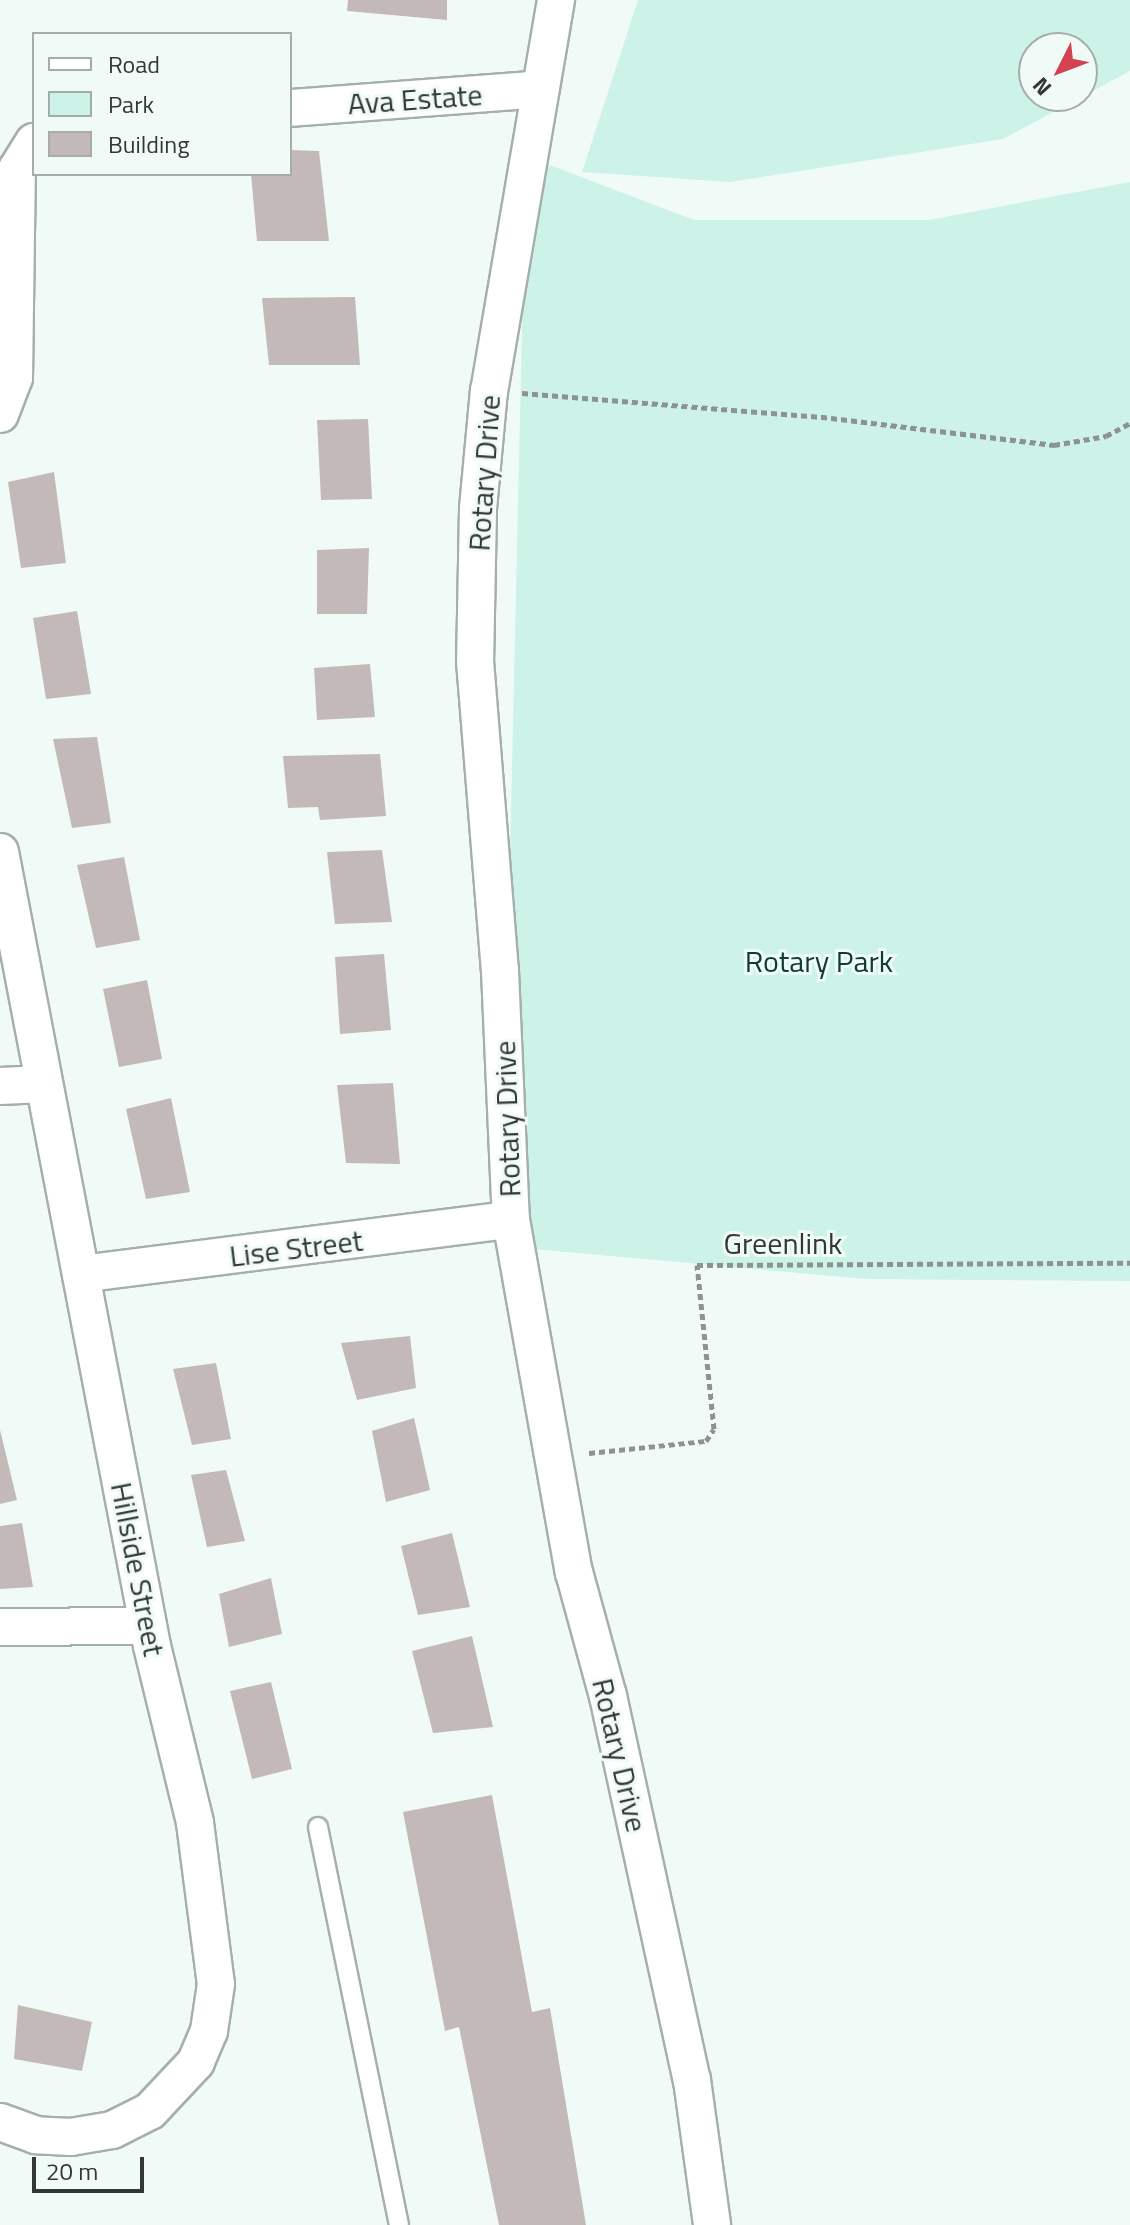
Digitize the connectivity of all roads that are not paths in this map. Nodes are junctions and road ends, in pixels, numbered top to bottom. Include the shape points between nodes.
1 (556, 0) edge
2 (540, 89) junction
3 (292, 108) edge
4 (32, 145) edge
5 (0, 414) edge
6 (0, 852) edge
7 (44, 1084) junction
8 (0, 1086) edge
9 (511, 1220) junction
10 (81, 1274) junction
11 (148, 1626) junction
12 (0, 1627) edge
13 (318, 1827) dead end
14 (0, 2122) edge
15 (399, 2225) edge
16 (712, 2225) edge

1 - 2 street, Rotary Drive
2 - 3 street, Ava Estate
2 - 9 street, Rotary Drive via 489,390 478,488 475,661 500,971
4 - 5 street via 17,169 14,378
6 - 7 street, Hillside Street
7 - 8 street
7 - 10 street, Hillside Street
9 - 10 street, Lise Street
9 - 16 street, Rotary Drive via 574,1572 608,1696 692,2080
10 - 11 street, Hillside Street
11 - 12 street
11 - 14 street, Hillside Street via 179,1743 206,1890 216,1984 209,2031 183,2081 150,2111 123,2126 54,2137
13 - 15 lane

